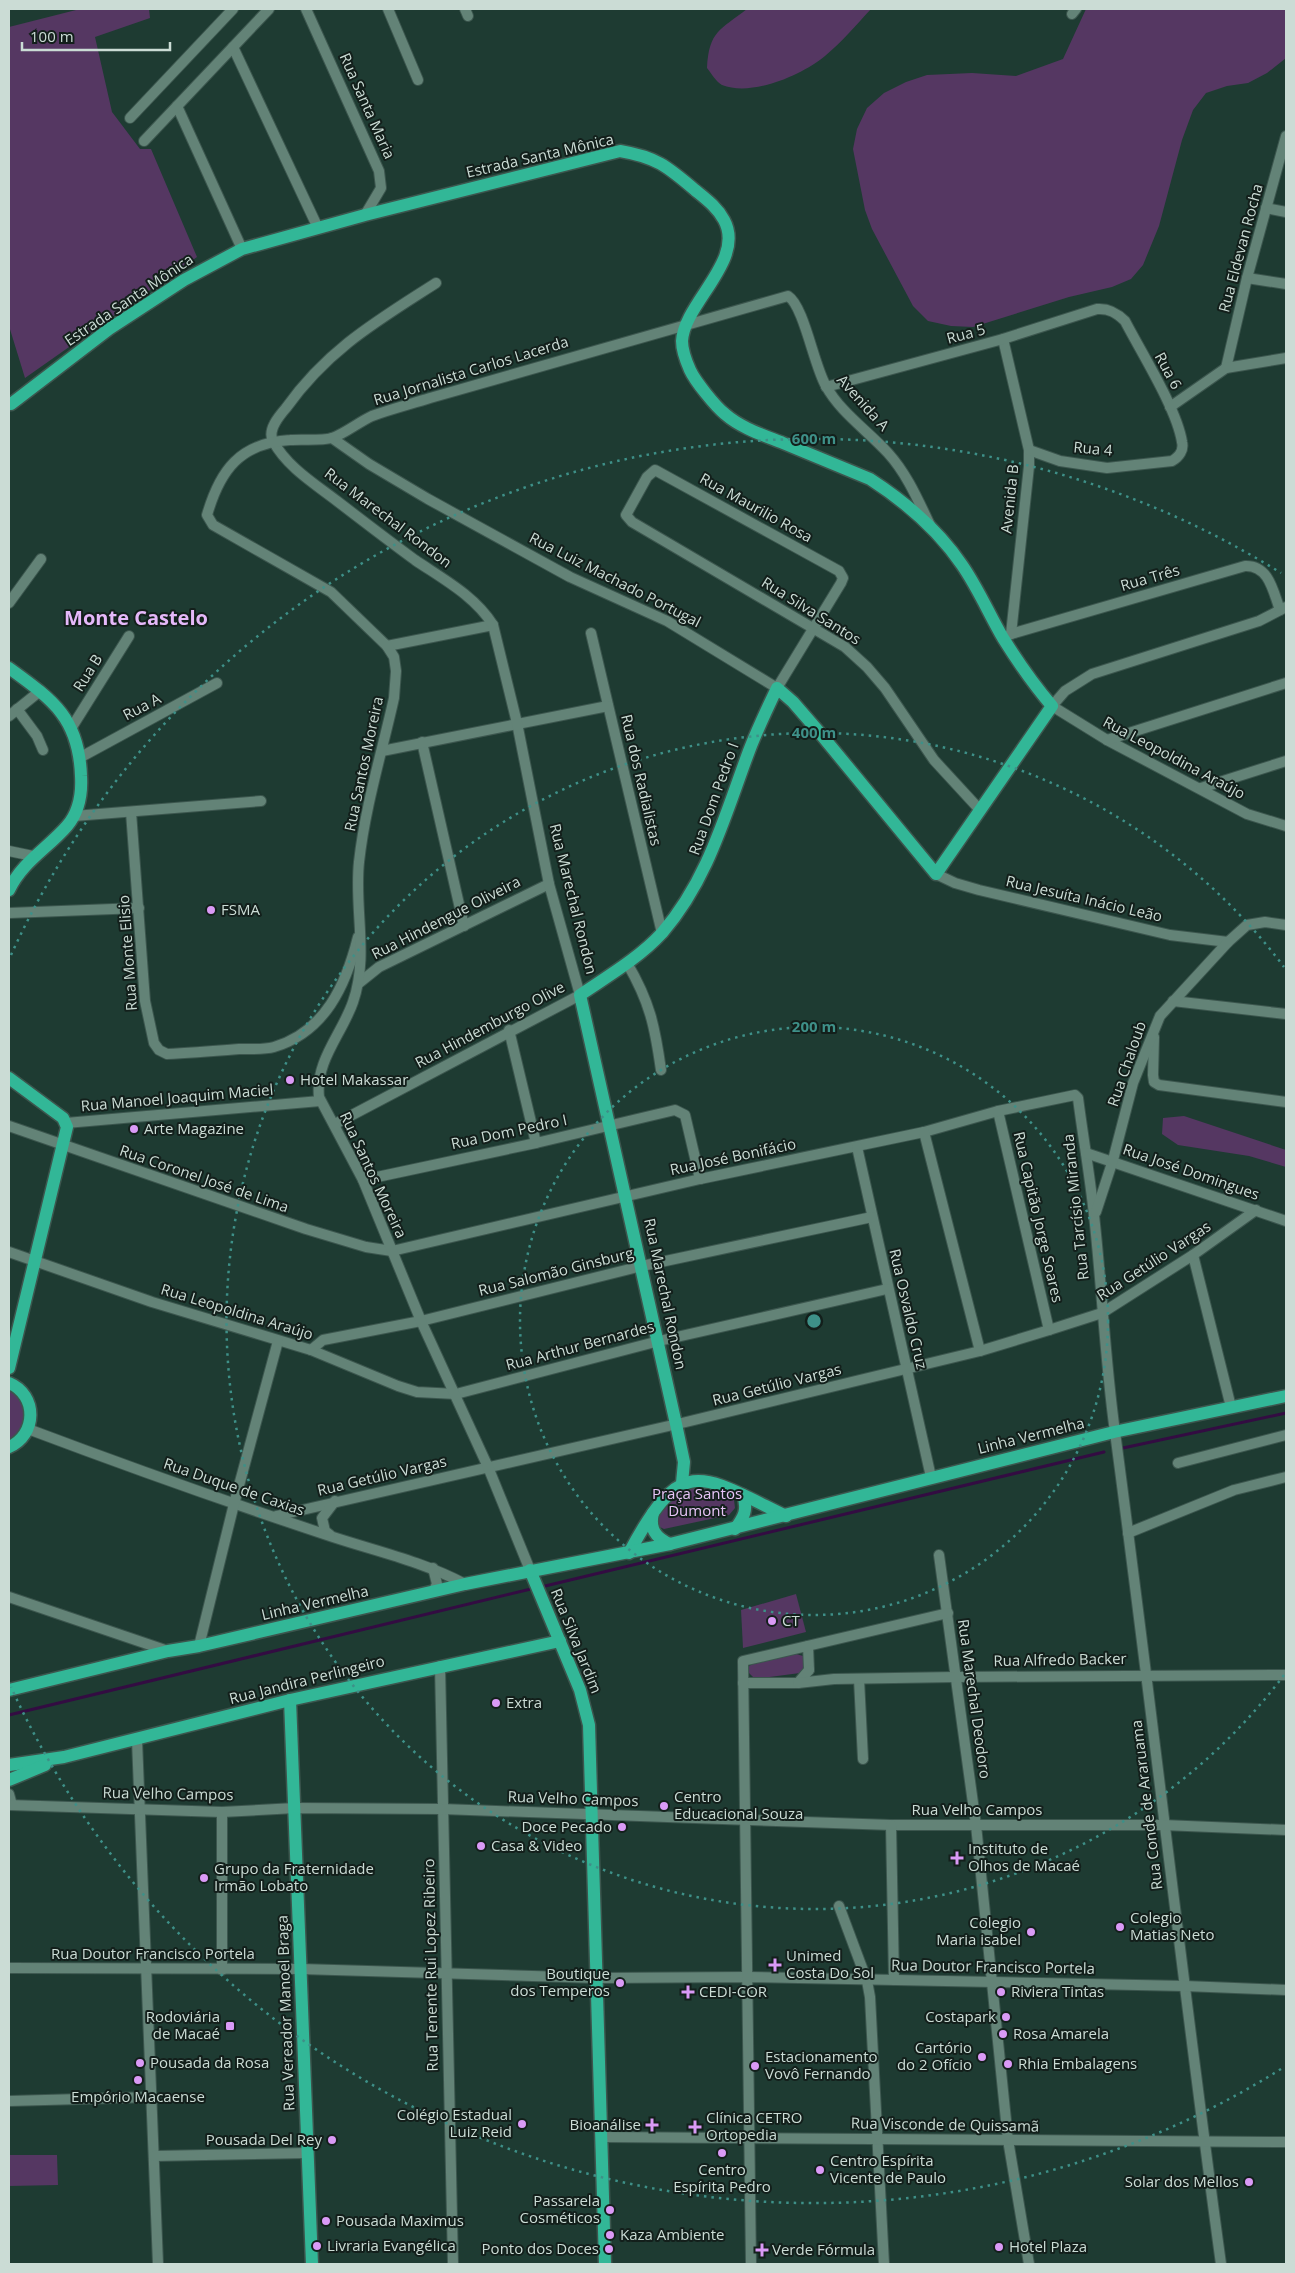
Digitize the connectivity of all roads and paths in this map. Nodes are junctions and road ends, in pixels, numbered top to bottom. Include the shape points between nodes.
1 (232, 9) edge
2 (270, 9) edge
3 (306, 9) edge
4 (388, 9) edge
5 (232, 47) junction
6 (418, 80) dead end
7 (177, 106) junction
8 (130, 118) dead end
9 (1286, 136) edge
10 (144, 141) dead end
11 (1266, 208) junction
12 (1286, 212) edge
13 (365, 215) junction
14 (318, 228) junction
15 (242, 249) junction
16 (1247, 278) junction
17 (436, 283) dead end
18 (1286, 284) edge
19 (781, 297) joint
20 (1113, 311) joint
21 (686, 325) junction
22 (1003, 339) junction
23 (1286, 358) edge
24 (1226, 368) junction
25 (826, 387) junction
26 (9, 406) edge
27 (1170, 407) junction
28 (332, 438) junction
29 (273, 441) junction
30 (1029, 450) junction
31 (1181, 452) joint
32 (647, 477) joint
33 (207, 516) joint
34 (933, 531) junction
35 (41, 559) dead end
36 (841, 583) joint
37 (9, 603) edge
38 (1283, 609) edge
39 (493, 625) junction
40 (813, 627) junction
41 (591, 633) dead end
42 (129, 636) dead end
43 (1007, 636) junction
44 (387, 646) junction
45 (9, 668) edge
46 (217, 683) dead end
47 (1286, 683) edge
48 (777, 688) junction
49 (40, 691) junction
50 (608, 706) junction
51 (1052, 706) junction
52 (13, 712) edge
53 (517, 723) junction
54 (72, 727) junction
55 (1107, 740) junction
56 (422, 742) junction
57 (43, 750) dead end
58 (382, 751) junction
59 (81, 757) junction
60 (1286, 761) edge
61 (1201, 788) junction
62 (261, 801) dead end
63 (980, 810) junction
64 (131, 812) junction
65 (74, 816) junction
66 (1286, 826) edge
67 (9, 851) edge
68 (33, 856) junction
69 (936, 874) junction
70 (549, 884) junction
71 (9, 890) edge
72 (139, 908) junction
73 (9, 914) edge
74 (1286, 925) edge
75 (361, 926) junction
76 (464, 926) junction
77 (662, 933) junction
78 (1228, 942) junction
79 (627, 963) junction
80 (358, 983) junction
81 (580, 995) junction
82 (1173, 1000) junction
83 (1286, 1014) edge
84 (1154, 1029) junction
85 (509, 1030) junction
86 (661, 1070) dead end
87 (9, 1078) edge
88 (1078, 1098) joint
89 (320, 1101) junction
90 (1286, 1102) edge
91 (998, 1111) junction
92 (66, 1123) junction
93 (335, 1124) junction
94 (9, 1126) edge
95 (611, 1126) junction
96 (924, 1132) junction
97 (536, 1143) junction
98 (64, 1145) junction
99 (856, 1147) junction
100 (1086, 1153) junction
101 (1113, 1160) junction
102 (700, 1179) junction
103 (362, 1180) junction
104 (627, 1196) junction
105 (1256, 1210) junction
106 (1094, 1215) junction
107 (872, 1217) junction
108 (1286, 1221) edge
109 (9, 1252) edge
110 (392, 1252) junction
111 (1192, 1255) junction
112 (34, 1262) junction
113 (642, 1266) junction
114 (887, 1289) junction
115 (1102, 1313) junction
116 (421, 1321) junction
117 (1049, 1330) junction
118 (278, 1341) junction
119 (659, 1341) junction
120 (311, 1350) junction
121 (980, 1351) junction
122 (9, 1368) edge
123 (907, 1368) junction
124 (9, 1383) edge
125 (456, 1394) junction
126 (1286, 1396) edge
127 (1231, 1407) junction
128 (676, 1424) junction
129 (28, 1430) junction
130 (1114, 1432) junction
131 (1286, 1435) edge
132 (9, 1447) edge
133 (684, 1462) junction
134 (1178, 1463) dead end
135 (488, 1467) junction
136 (931, 1477) junction
137 (1286, 1477) edge
138 (697, 1480) junction
139 (682, 1484) junction
140 (743, 1495) junction
141 (335, 1501) junction
142 (234, 1504) junction
143 (654, 1510) junction
144 (276, 1516) junction
145 (786, 1516) junction
146 (735, 1529) junction
147 (1128, 1533) junction
148 (333, 1537) junction
149 (670, 1544) junction
150 (629, 1553) junction
151 (940, 1555) dead end
152 (433, 1568) junction
153 (534, 1582) junction
154 (465, 1584) junction
155 (432, 1592) junction
156 (9, 1596) edge
157 (948, 1613) junction
158 (560, 1642) junction
159 (200, 1646) junction
160 (808, 1646) junction
161 (168, 1651) junction
162 (440, 1666) junction
163 (809, 1670) junction
164 (1147, 1674) junction
165 (1286, 1675) edge
166 (955, 1677) junction
167 (834, 1679) junction
168 (859, 1679) junction
169 (743, 1683) junction
170 (798, 1683) junction
171 (9, 1690) edge
172 (290, 1700) junction
173 (137, 1740) junction
174 (64, 1757) junction
175 (863, 1759) dead end
176 (9, 1765) edge
177 (9, 1780) edge
178 (9, 1794) edge
179 (10, 1805) edge
180 (295, 1808) junction
181 (442, 1809) junction
182 (141, 1810) junction
183 (222, 1812) junction
184 (592, 1816) junction
185 (744, 1818) junction
186 (891, 1825) junction
187 (976, 1825) junction
188 (1163, 1825) junction
189 (1286, 1830) edge
190 (839, 1906) dead end
191 (9, 1968) edge
192 (301, 1969) junction
193 (146, 1970) junction
194 (222, 1970) junction
195 (447, 1972) junction
196 (746, 1977) junction
197 (597, 1978) junction
198 (894, 1980) junction
199 (868, 1981) junction
200 (992, 1983) junction
201 (1185, 1986) junction
202 (1286, 1990) edge
203 (152, 2097) junction
204 (9, 2101) edge
205 (603, 2137) junction
206 (751, 2138) junction
207 (877, 2139) junction
208 (1008, 2140) junction
209 (1286, 2142) edge
210 (1204, 2143) junction
211 (307, 2153) junction
212 (154, 2156) junction
213 (158, 2264) edge
214 (312, 2264) edge
215 (453, 2264) edge
216 (606, 2264) edge
217 (751, 2264) edge
218 (884, 2264) edge
219 (1029, 2264) edge
220 (1221, 2264) edge

1 - 8 street
2 - 5 street
3 - 13 street, Rua Santa Maria via 382,180 378,194
4 - 6 street
5 - 7 street
5 - 14 street
7 - 10 street
7 - 15 street
9 - 11 street, Rua Eldevan Rocha
11 - 12 street
11 - 16 street, Rua Eldevan Rocha
13 - 14 main road, Estrada Santa Mônica
13 - 21 main road, Estrada Santa Mônica via 620,151 645,155 667,166 714,206 725,221 727,248 721,265
14 - 15 main road, Estrada Santa Mônica
15 - 26 main road, Estrada Santa Mônica via 184,280 110,330
16 - 18 street
16 - 24 street, Rua Eldevan Rocha
17 - 29 street via 354,336 316,370 279,416 272,432
19 - 21 street, Rua Jornalista Carlos Lacerda
19 - 25 street, Avenida A via 788,296 797,305
20 - 22 street, Rua 5 via 1097,309
20 - 27 street, Rua 6 via 1124,321
21 - 28 street, Rua Jornalista Carlos Lacerda via 373,416
21 - 34 main road, Estrada Santa Mônica via 683,348 691,372 725,414 745,427 870,479
22 - 25 street, Rua 5
22 - 30 street, Avenida B
23 - 24 street
24 - 27 street
25 - 34 street, Avenida A via 889,454 907,478
27 - 31 street, Rua 6 via 1183,442
28 - 29 street, Rua Jornalista Carlos Lacerda
28 - 48 street, Rua Luiz Machado Portugal via 428,499 570,577 667,621
29 - 33 street, Rua Jornalista Carlos Lacerda via 253,447 232,462
29 - 39 street, Rua Marechal Rondon via 297,470 472,599
30 - 31 street, Rua 4 via 1060,461 1107,468 1172,461
30 - 43 street, Avenida B
32 - 36 street, Rua Maurilio Rosa via 655,470 669,476 840,571
32 - 40 street, Rua Silva Santos via 628,509 626,515 632,522
33 - 44 street, Rua Santos Moreira via 213,524 330,592
34 - 43 main road, Estrada Santa Mônica via 962,564
35 - 37 street
36 - 40 street, Rua Dom Pedro I
38 - 43 street, Rua Três via 1266,576 1254,565
38 - 51 street via 1259,621 1092,674 1065,691
39 - 44 street
39 - 53 street, Rua Marechal Rondon
40 - 48 street, Rua Dom Pedro I
40 - 63 street, Rua Silva Santos via 845,647 867,666 934,760
41 - 50 street, Rua dos Radialistas
42 - 54 street, Rua B
43 - 51 main road, Estrada Santa Mônica via 1039,691
44 - 58 street, Rua Santos Moreira via 394,657 396,683
45 - 49 main road
46 - 59 street, Rua A
47 - 55 street
48 - 69 main road, Rua Luiz Machado Portugal via 819,732
48 - 77 main road, Rua Dom Pedro I via 750,748 704,872 690,897
49 - 52 street
49 - 54 main road
50 - 53 street
50 - 77 street, Rua dos Radialistas
51 - 55 street, Rua Leopoldina Araújo
51 - 63 main road
52 - 57 street via 37,736
53 - 56 street
53 - 70 street, Rua Marechal Rondon
54 - 59 main road
55 - 61 street, Rua Leopoldina Araújo
56 - 58 street
56 - 76 street
58 - 75 street, Rua Santos Moreira via 359,864
59 - 65 main road via 82,784
60 - 61 street
61 - 66 street, Rua Leopoldina Araújo via 1247,814
62 - 64 street
63 - 69 main road
64 - 65 street
64 - 72 street, Rua Monte Elisio
65 - 68 main road via 56,838
67 - 68 street
68 - 71 main road
69 - 78 street, Rua Jesuíta Inácio Leão via 979,890 1170,935
70 - 76 street, Rua Hindengue Oliveira
70 - 81 street, Rua Marechal Rondon
72 - 73 street
72 - 75 street, Rua Monte Elisio via 144,1001 152,1037 159,1050 167,1054 272,1047 312,1027 326,1014 347,973
74 - 78 street, Rua Chaloub via 1265,922 1248,925
75 - 80 street, Rua Santos Moreira
76 - 80 street, Rua Hindengue Oliveira via 379,967
77 - 79 main road, Rua Dom Pedro I
78 - 82 street, Rua Chaloub
79 - 81 main road, Rua Dom Pedro I
79 - 86 street via 649,1007
80 - 89 street, Rua Santos Moreira via 353,1003 320,1074
81 - 85 street, Rua Hindemburgo Olive
81 - 95 main road, Rua Marechal Rondon
82 - 83 street
82 - 84 street, Rua Chaloub
84 - 90 street via 1153,1075 1158,1085
84 - 101 street, Rua Chaloub via 1133,1084
85 - 93 street, Rua Hindemburgo Olive
85 - 97 street
87 - 92 main road
88 - 91 street, Rua José Bonifácio via 1071,1094
88 - 100 street, Rua Tarcísio Miranda
89 - 92 street, Rua Manoel Joaquim Maciel
89 - 93 street, Rua Santos Moreira
91 - 96 street, Rua José Bonifácio
91 - 117 street, Rua Capitão Jorge Soares
92 - 98 main road
93 - 103 street, Rua Santos Moreira
94 - 98 street, Rua Coronel José de Lima
95 - 97 street, Rua Dom Pedro I
95 - 102 street, Rua Dom Pedro I via 681,1111 685,1115
95 - 104 main road, Rua Marechal Rondon
96 - 99 street, Rua José Bonifácio
96 - 121 street
97 - 103 street, Rua Dom Pedro I
98 - 110 street, Rua Coronel José de Lima via 306,1229
98 - 112 main road
99 - 102 street, Rua José Bonifácio
99 - 107 street, Rua Osvaldo Cruz
100 - 101 street, Rua José Domingues
100 - 106 street, Rua Tarcísio Miranda
101 - 105 street, Rua José Domingues
101 - 106 street, Rua Chaloub
102 - 104 street, Rua José Bonifácio
103 - 110 street, Rua Santos Moreira
104 - 110 street, Rua José Bonifácio
104 - 113 main road, Rua Marechal Rondon
105 - 108 street, Rua José Domingues
105 - 111 street, Rua Getúlio Vargas
106 - 115 street, Rua Tarcísio Miranda
107 - 113 street, Rua Salomão Ginsburg
107 - 114 street, Rua Osvaldo Cruz
109 - 112 street, Rua Leopoldina Araújo
110 - 116 street, Rua Santos Moreira
111 - 115 street, Rua Getúlio Vargas
111 - 127 street
112 - 118 street, Rua Leopoldina Araújo
112 - 122 main road
113 - 116 street, Rua Salomão Ginsburg
113 - 119 main road, Rua Marechal Rondon
114 - 119 street, Rua Arthur Bernardes
114 - 123 street, Rua Osvaldo Cruz
115 - 117 street, Rua Getúlio Vargas
115 - 130 street, Rua Tarcísio Miranda
116 - 120 street, Rua Salomão Ginsburg via 323,1340
116 - 125 street, Rua Santos Moreira
117 - 121 street, Rua Getúlio Vargas
118 - 120 street, Rua Leopoldina Araújo
118 - 142 street
119 - 125 street, Rua Arthur Bernardes
119 - 128 main road, Rua Marechal Rondon
120 - 125 street, Rua Leopoldina Araújo via 417,1392
121 - 123 street, Rua Getúlio Vargas
123 - 128 street, Rua Getúlio Vargas
123 - 136 street, Rua Osvaldo Cruz
124 - 129 main road via 28,1400 31,1420
125 - 135 street, Rua Santos Moreira
126 - 127 main road, Linha Vermelha
127 - 130 main road, Linha Vermelha
128 - 133 main road, Rua Marechal Rondon
128 - 135 street, Rua Getúlio Vargas
129 - 132 main road
129 - 142 street, Rua Duque de Caxias
130 - 136 main road, Linha Vermelha
130 - 147 street, Rua Conde de Araruama
131 - 134 street
133 - 138 main road
133 - 139 main road
135 - 141 street, Rua Getúlio Vargas
135 - 153 street, Rua Santos Moreira
136 - 145 main road, Linha Vermelha
137 - 147 street via 1234,1490
138 - 139 main road
138 - 140 main road via 728,1487
139 - 143 main road via 668,1493
140 - 145 main road
140 - 146 main road via 745,1513
141 - 144 street, Rua Getúlio Vargas
141 - 148 street via 322,1518 325,1531
142 - 144 street, Rua Duque de Caxias
142 - 159 street
143 - 149 main road via 651,1522 654,1533
143 - 150 main road
144 - 148 street, Rua Duque de Caxias
145 - 146 main road, Linha Vermelha
146 - 149 main road, Linha Vermelha
147 - 164 street, Rua Conde de Araruama
148 - 152 street, Rua Duque de Caxias
149 - 150 main road, Linha Vermelha
150 - 153 main road, Linha Vermelha
151 - 157 street, Rua Marechal Deodoro
152 - 154 street, Rua Duque de Caxias
152 - 155 street via 437,1584
153 - 154 main road, Linha Vermelha
153 - 158 main road, Rua Silva Jardim
154 - 155 main road, Linha Vermelha
155 - 159 main road, Linha Vermelha
156 - 161 street
157 - 160 street
157 - 166 street, Rua Marechal Deodoro
158 - 162 main road, Rua Jandira Perlingeiro
158 - 184 main road, Rua Silva Jardim via 580,1690 589,1725
159 - 161 main road, Linha Vermelha
160 - 163 street
160 - 169 street via 743,1661
161 - 171 main road, Linha Vermelha
162 - 172 main road, Rua Jandira Perlingeiro
162 - 181 street, Rua Tenente Rui Lopez Ribeiro
163 - 167 street, Rua Alfredo Backer
163 - 170 street
164 - 165 street, Rua Alfredo Backer
164 - 166 street, Rua Alfredo Backer
164 - 188 street, Rua Conde de Araruama
166 - 168 street, Rua Alfredo Backer
166 - 187 street, Rua Marechal Deodoro
167 - 168 street, Rua Alfredo Backer
167 - 170 street, Rua Alfredo Backer
168 - 175 street
169 - 170 street, Rua Alfredo Backer
169 - 185 street
172 - 173 main road, Rua Jandira Perlingeiro
172 - 180 main road, Rua Vereador Manoel Braga
173 - 174 main road, Rua Jandira Perlingeiro
173 - 182 street
174 - 176 main road, Rua Jandira Perlingeiro
174 - 177 main road, Rua Jandira Perlingeiro
178 - 179 street
179 - 182 street, Rua Velho Campos
180 - 181 street, Rua Velho Campos
180 - 183 street, Rua Velho Campos
180 - 192 main road, Rua Vereador Manoel Braga
181 - 184 street, Rua Velho Campos
181 - 195 street, Rua Tenente Rui Lopez Ribeiro
182 - 183 street, Rua Velho Campos
182 - 193 street
183 - 194 street
184 - 185 street, Rua Velho Campos
184 - 197 main road, Rua Silva Jardim
185 - 186 street, Rua Velho Campos
185 - 196 street
186 - 187 street, Rua Velho Campos
186 - 198 street
187 - 188 street, Rua Velho Campos
187 - 200 street, Rua Marechal Deodoro
188 - 189 street, Rua Velho Campos
188 - 201 street, Rua Conde de Araruama
190 - 199 street
191 - 193 street, Rua Doutor Francisco Portela
192 - 194 street, Rua Doutor Francisco Portela
192 - 195 street, Rua Doutor Francisco Portela
192 - 211 main road, Rua Vereador Manoel Braga
193 - 194 street, Rua Doutor Francisco Portela
193 - 203 street
195 - 197 street, Rua Doutor Francisco Portela
195 - 215 street, Rua Tenente Rui Lopez Ribeiro
196 - 197 street, Rua Doutor Francisco Portela
196 - 199 street, Rua Doutor Francisco Portela
196 - 206 street
197 - 205 main road, Rua Silva Jardim
198 - 199 street, Rua Doutor Francisco Portela
198 - 200 street, Rua Doutor Francisco Portela
199 - 207 street
200 - 201 street, Rua Doutor Francisco Portela
200 - 208 street, Rua Marechal Deodoro
201 - 202 street, Rua Doutor Francisco Portela
201 - 210 street, Rua Conde de Araruama
203 - 204 street
203 - 212 street
205 - 206 street, Rua Visconde de Quissamã
205 - 216 main road, Rua Silva Jardim
206 - 207 street, Rua Visconde de Quissamã
206 - 217 street
207 - 208 street, Rua Visconde de Quissamã
207 - 218 street
208 - 210 street, Rua Visconde de Quissamã
208 - 219 street, Rua Marechal Deodoro
209 - 210 street, Rua Visconde de Quissamã
210 - 220 street, Rua Conde de Araruama
211 - 212 street
211 - 214 main road, Rua Vereador Manoel Braga
212 - 213 street

